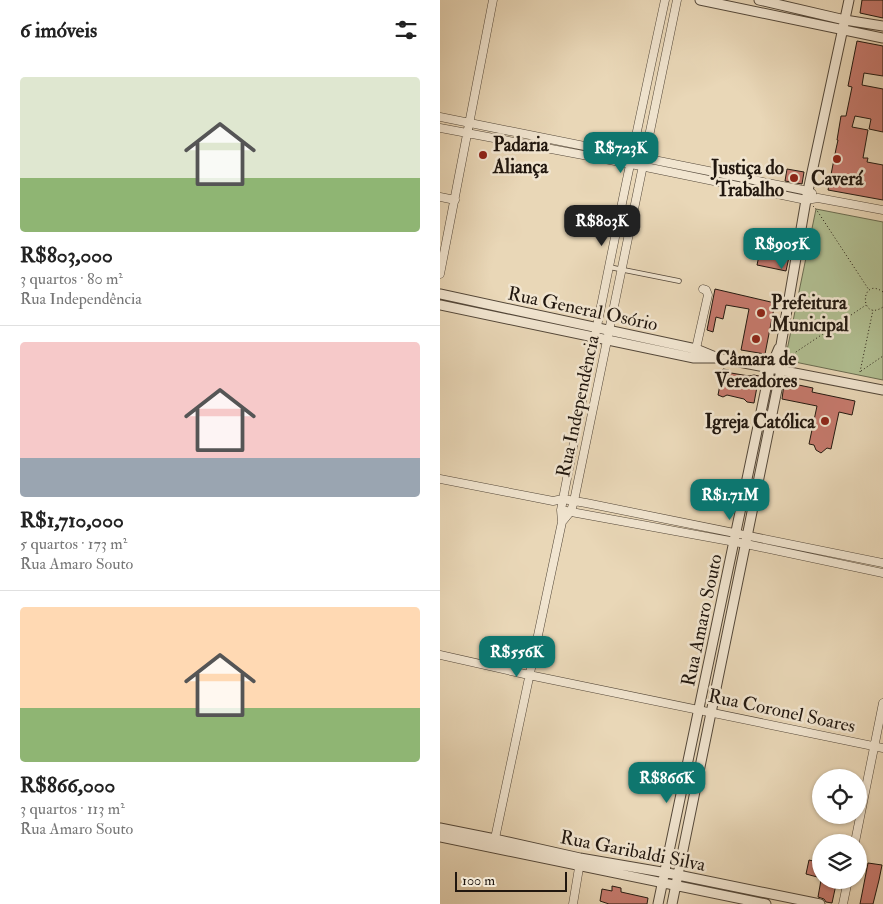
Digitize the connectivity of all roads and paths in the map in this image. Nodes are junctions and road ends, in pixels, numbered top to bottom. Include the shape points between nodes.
1 (493, 0) edge
2 (665, 0) edge
3 (677, 0) edge
4 (700, 0) edge
5 (759, 0) edge
6 (849, 0) edge
7 (845, 20) junction
8 (883, 26) edge
9 (842, 30) junction
10 (883, 38) edge
11 (644, 98) junction
12 (656, 100) junction
13 (440, 117) edge
14 (469, 123) junction
15 (440, 128) edge
16 (467, 134) junction
17 (528, 134) junction
18 (526, 145) junction
19 (632, 155) junction
20 (645, 157) junction
21 (630, 164) junction
22 (643, 167) junction
23 (748, 178) junction
24 (746, 188) junction
25 (808, 190) junction
26 (440, 196) edge
27 (818, 198) junction
28 (455, 200) junction
29 (806, 200) junction
30 (883, 210) edge
31 (609, 267) junction
32 (621, 270) junction
33 (440, 274) edge
34 (680, 282) dead end
35 (703, 289) dead end
36 (869, 290) junction
37 (883, 292) edge
38 (440, 294) edge
39 (490, 304) junction
40 (440, 305) edge
41 (866, 305) junction
42 (882, 307) edge
43 (873, 310) junction
44 (883, 312) edge
45 (489, 316) junction
46 (597, 327) junction
47 (609, 330) junction
48 (594, 338) junction
49 (607, 340) junction
50 (781, 345) junction
51 (695, 353) junction
52 (883, 356) edge
53 (785, 360) dead end
54 (770, 369) junction
55 (781, 370) junction
56 (883, 390) edge
57 (583, 395) junction
58 (595, 397) junction
59 (440, 479) edge
60 (563, 499) junction
61 (553, 501) junction
62 (574, 501) junction
63 (603, 506) junction
64 (561, 510) junction
65 (571, 511) junction
66 (601, 516) junction
67 (562, 522) junction
68 (682, 522) junction
69 (680, 532) junction
70 (735, 538) junction
71 (746, 540) junction
72 (852, 557) junction
73 (883, 563) edge
74 (850, 566) junction
75 (883, 573) edge
76 (440, 655) edge
77 (530, 675) junction
78 (883, 703) edge
79 (699, 710) junction
80 (711, 713) junction
81 (874, 746) junction
82 (883, 748) edge
83 (441, 833) edge
84 (858, 834) edge
85 (494, 843) junction
86 (580, 862) junction
87 (665, 872) junction
88 (678, 875) junction
89 (663, 883) junction
90 (676, 886) junction
91 (846, 889) edge
92 (573, 904) edge
93 (658, 904) edge
94 (672, 904) edge
95 (766, 904) edge
96 (820, 904) edge
97 (843, 904) edge

1 - 14 street
2 - 11 street, Rua Independência
3 - 12 street, Rua Independência
4 - 9 street
5 - 7 street
6 - 7 street, Rua Amaro Souto
7 - 8 street
7 - 9 street, Rua Amaro Souto
9 - 10 street
9 - 25 street, Rua Amaro Souto
11 - 12 street
11 - 19 street, Rua Independência
12 - 20 street, Rua Independência
13 - 14 street
14 - 16 street
14 - 17 street
15 - 16 street
16 - 18 street
16 - 28 street
17 - 18 street
17 - 19 street
18 - 21 street
19 - 20 street
19 - 21 street, Rua Independência
20 - 22 street, Rua Independência
20 - 23 street
21 - 22 street
21 - 31 street, Rua Independência
22 - 24 street
22 - 32 street, Rua Independência
23 - 24 street
23 - 25 street
24 - 29 street
25 - 27 street
25 - 29 street, Rua Amaro Souto
26 - 28 street
27 - 29 street
27 - 30 street
28 - 33 street
29 - 36 path via 816,209
29 - 50 street, Rua Amaro Souto
31 - 32 lane
31 - 46 street, Rua Independência
32 - 34 lane
32 - 47 street, Rua Independência
35 - 51 street via 708,295
36 - 37 path via 876,288
36 - 41 path via 865,296
38 - 39 street, Rua General Osório
39 - 45 street
39 - 46 street, Rua General Osório
40 - 45 street, Rua General Osório
41 - 43 path
41 - 53 path
42 - 43 path
42 - 44 path
43 - 52 path via 860,372
45 - 48 street, Rua General Osório
46 - 47 street, Rua General Osório
46 - 48 street, Rua Independência
47 - 49 street, Rua Independência
47 - 51 street, Rua General Osório
48 - 49 street, Rua General Osório
48 - 57 street, Rua Independência
49 - 51 street, Rua General Osório
49 - 58 street, Rua Independência
50 - 54 street, Rua Amaro Souto
50 - 55 street, Rua Amaro Souto
51 - 54 street, Rua General Osório
54 - 55 street, Rua General Osório
54 - 70 street, Rua Amaro Souto
55 - 56 street, Rua General Osório
55 - 71 street, Rua Amaro Souto
57 - 58 street
57 - 60 street, Rua Independência
58 - 62 street, Rua Independência
59 - 61 street
60 - 61 street
60 - 62 street
60 - 64 street, Rua Independência
61 - 64 street
62 - 63 street
62 - 65 street, Rua Independência
63 - 66 street
63 - 68 street
64 - 65 street
64 - 67 street, Rua Independência
65 - 66 street
65 - 67 street, Rua Independência
66 - 69 street
67 - 77 street, Rua Independência
68 - 69 street
68 - 70 street
69 - 70 street
70 - 71 street
70 - 79 street, Rua Amaro Souto
71 - 72 street
71 - 74 street
71 - 80 street, Rua Amaro Souto
72 - 73 street
72 - 74 street
74 - 75 street
76 - 77 street, Rua Coronel Soares
77 - 79 street, Rua Coronel Soares
77 - 85 street, Rua Independência
78 - 81 street
79 - 80 street, Rua Coronel Soares
79 - 87 street, Rua Amaro Souto
80 - 81 street, Rua Coronel Soares
80 - 88 street, Rua Amaro Souto
81 - 82 street, Rua Coronel Soares
81 - 84 street
83 - 85 street, Rua Garibaldi Silva
85 - 86 street, Rua Garibaldi Silva
86 - 87 street, Rua Garibaldi Silva
86 - 89 street, Rua Garibaldi Silva
86 - 92 street
87 - 88 street, Rua Garibaldi Silva
87 - 89 street, Rua Amaro Souto
88 - 90 street, Rua Amaro Souto
88 - 96 street, Rua Garibaldi Silva
89 - 90 street, Rua Garibaldi Silva
89 - 93 street, Rua Amaro Souto
90 - 94 street, Rua Amaro Souto
90 - 95 street, Rua Garibaldi Silva
91 - 97 street

